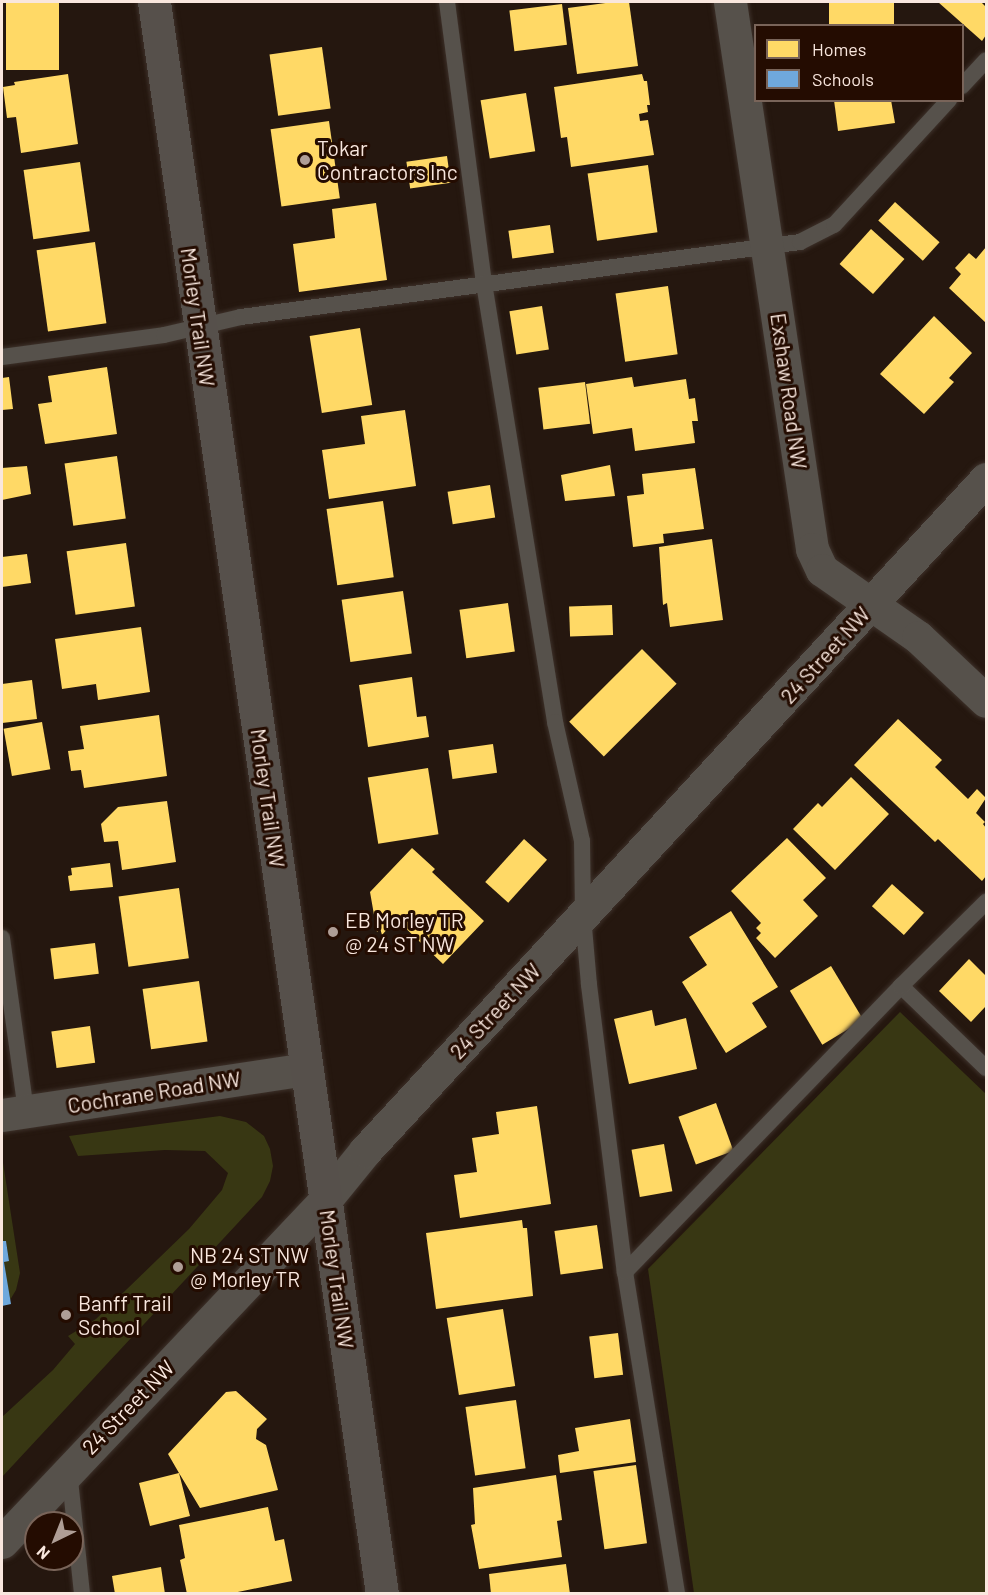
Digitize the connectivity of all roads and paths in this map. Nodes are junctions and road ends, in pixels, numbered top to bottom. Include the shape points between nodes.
1 (154, 2) edge
2 (447, 2) edge
3 (730, 2) edge
4 (987, 60) edge
5 (964, 85) edge
6 (947, 102) edge
7 (768, 245) junction
8 (484, 283) junction
9 (199, 326) junction
10 (2, 357) edge
11 (987, 479) edge
12 (871, 604) junction
13 (987, 701) edge
14 (987, 902) edge
15 (583, 916) junction
16 (2, 938) edge
17 (901, 986) junction
18 (987, 1068) edge
19 (307, 1069) junction
20 (14, 1113) edge
21 (326, 1199) junction
22 (625, 1272) junction
23 (69, 1469) junction
24 (2, 1542) edge
25 (81, 1593) edge
26 (382, 1593) edge
27 (677, 1593) edge

1 - 9 street, Morley Trail NW
2 - 8 lane
3 - 7 street, Exshaw Road NW
4 - 5 lane
6 - 7 lane via 834,225 800,242
7 - 8 lane
7 - 12 street, Exshaw Road NW via 812,549 822,570
8 - 9 lane
8 - 15 lane via 555,722 582,841
9 - 10 lane via 164,335
9 - 19 street, Morley Trail NW
11 - 12 street, 24 Street NW
12 - 13 street, Exshaw Road NW via 918,637
12 - 15 street, 24 Street NW
14 - 17 lane
15 - 21 street, 24 Street NW via 365,1151
15 - 22 lane via 588,985
16 - 20 lane
17 - 18 lane
17 - 22 lane
19 - 20 street, Cochrane Road NW
19 - 21 street, Morley Trail NW
21 - 23 street, 24 Street NW
21 - 26 street, Morley Trail NW
22 - 27 lane
23 - 24 street, 24 Street NW
23 - 25 lane

